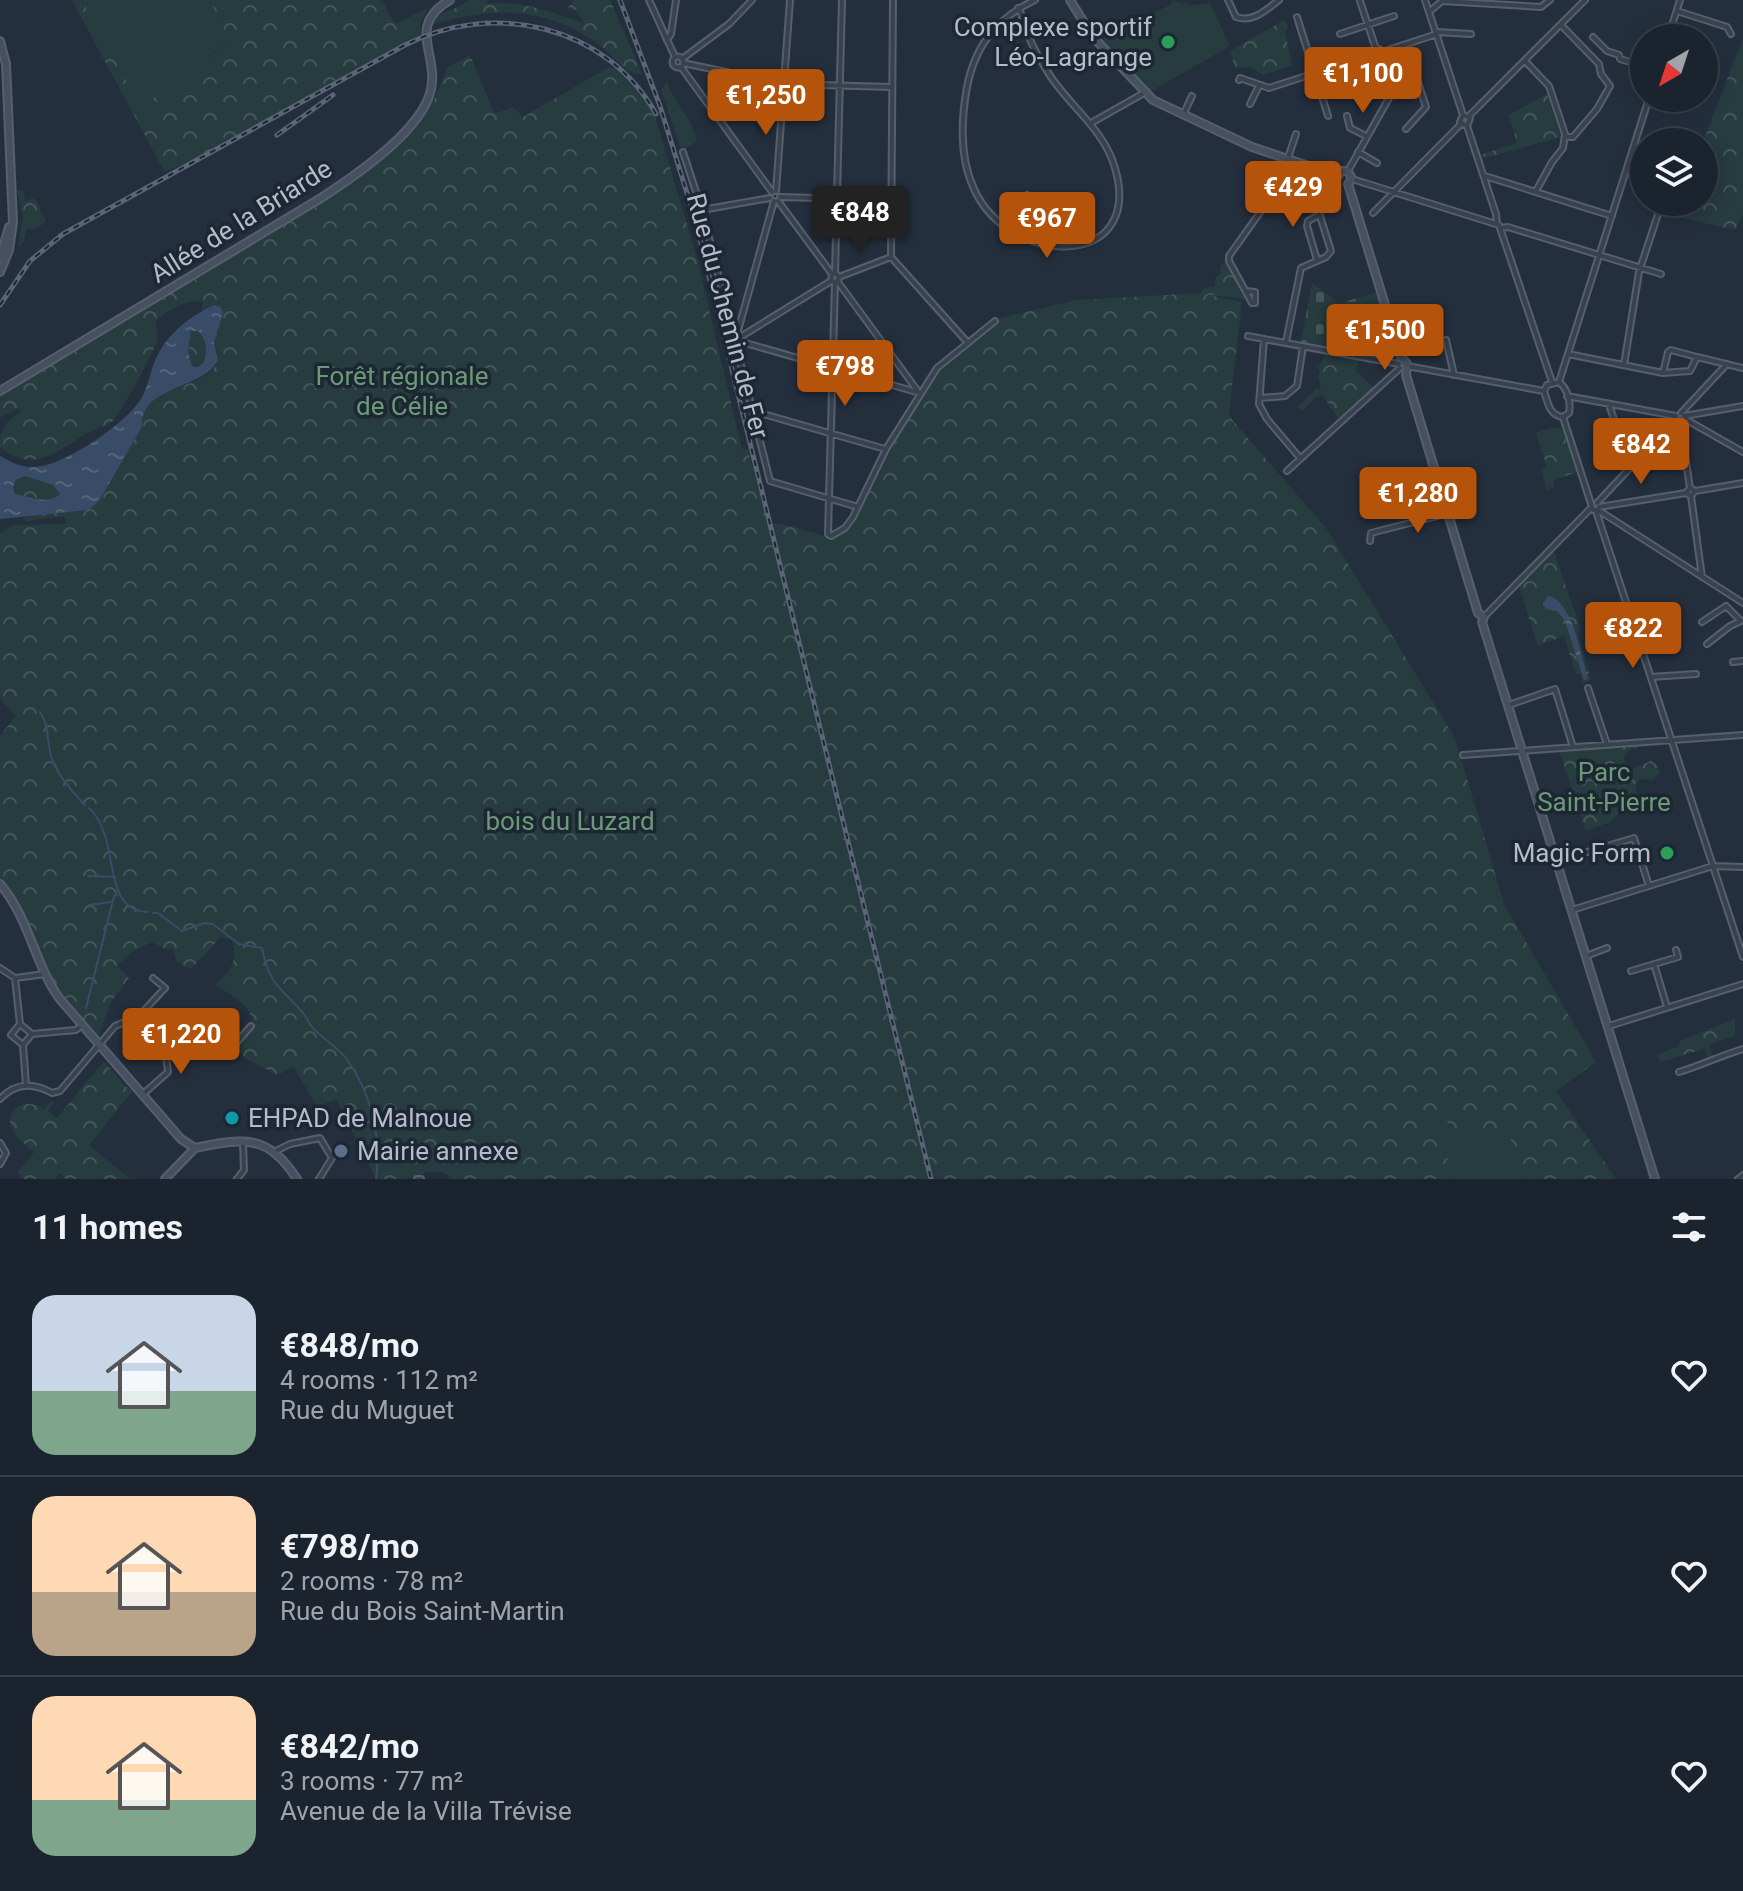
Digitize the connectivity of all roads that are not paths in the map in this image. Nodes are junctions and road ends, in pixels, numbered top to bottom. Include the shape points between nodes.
1 (450, 0) edge
2 (649, 0) edge
3 (676, 0) edge
4 (752, 0) edge
5 (790, 0) edge
6 (842, 0) edge
7 (893, 0) edge
8 (1035, 0) edge
9 (1070, 0) edge
10 (1228, 0) edge
11 (1279, 0) edge
12 (1425, 0) edge
13 (1446, 0) edge
14 (1550, 0) edge
15 (1585, 0) edge
16 (1680, 0) edge
17 (1360, 1) edge
18 (1494, 1) edge
19 (1523, 3) edge
20 (1026, 5) junction
21 (1018, 8) junction
22 (1677, 11) junction
23 (1429, 12) junction
24 (1023, 16) junction
25 (1394, 16) dead end
26 (1297, 17) dead end
27 (1673, 24) edge
28 (1368, 25) junction
29 (1561, 25) junction
30 (1436, 33) junction
31 (1340, 34) dead end
32 (1471, 34) dead end
33 (1731, 34) dead end
34 (1593, 37) dead end
35 (667, 40) junction
36 (0, 41) edge
37 (1376, 49) junction
38 (1382, 52) junction
39 (1371, 55) junction
40 (675, 57) junction
41 (1379, 60) junction
42 (1525, 61) junction
43 (1630, 62) edge
44 (682, 63) junction
45 (1315, 73) junction
46 (1239, 80) dead end
47 (784, 84) junction
48 (840, 86) junction
49 (1259, 86) junction
50 (1388, 86) junction
51 (892, 87) junction
52 (1144, 93) junction
53 (4, 96) edge
54 (1192, 96) dead end
55 (1250, 104) dead end
56 (1645, 112) edge
57 (1183, 115) junction
58 (1328, 116) dead end
59 (1347, 116) dead end
60 (1466, 116) junction
61 (1091, 123) junction
62 (1461, 124) junction
63 (1467, 126) junction
64 (1406, 129) dead end
65 (1296, 134) dead end
66 (1367, 137) junction
67 (1565, 137) junction
68 (683, 152) dead end
69 (1358, 152) junction
70 (1288, 159) junction
71 (1296, 162) junction
72 (1377, 163) dead end
73 (1324, 171) junction
74 (1348, 171) junction
75 (1484, 175) junction
76 (1338, 176) junction
77 (1350, 181) junction
78 (10, 187) junction
79 (1536, 191) junction
80 (1394, 192) junction
81 (1027, 195) dead end
82 (775, 197) junction
83 (837, 198) junction
84 (892, 200) junction
85 (702, 210) junction
86 (1373, 213) dead end
87 (1319, 215) junction
88 (1612, 216) junction
89 (1657, 216) edge
90 (1002, 225) junction
91 (1499, 226) junction
92 (1600, 255) junction
93 (891, 257) junction
94 (0, 258) edge
95 (1317, 260) junction
96 (1640, 268) junction
97 (0, 272) edge
98 (1661, 274) dead end
99 (835, 278) junction
100 (1246, 291) dead end
101 (995, 321) dead end
102 (1248, 336) dead end
103 (1264, 339) junction
104 (735, 340) junction
105 (1446, 340) dead end
106 (1286, 342) junction
107 (968, 343) junction
108 (1303, 346) junction
109 (1568, 354) junction
110 (1697, 357) junction
111 (1727, 364) junction
112 (1624, 365) junction
113 (1403, 366) junction
114 (832, 368) junction
115 (1743, 368) edge
116 (1663, 373) junction
117 (1454, 375) junction
118 (1552, 382) junction
119 (1559, 382) junction
120 (0, 391) edge
121 (1544, 391) junction
122 (919, 392) junction
123 (1567, 396) junction
124 (1260, 398) junction
125 (1609, 404) junction
126 (1743, 406) edge
127 (753, 411) junction
128 (1563, 417) junction
129 (1680, 417) junction
130 (831, 433) junction
131 (886, 449) junction
132 (1743, 452) edge
133 (1300, 458) junction
134 (1629, 468) junction
135 (1287, 471) dead end
136 (1743, 483) edge
137 (1691, 492) junction
138 (829, 498) junction
139 (858, 507) junction
140 (1596, 507) junction
141 (1449, 513) junction
142 (1370, 541) dead end
143 (1702, 577) junction
144 (1737, 599) junction
145 (1731, 603) dead end
146 (1743, 603) edge
147 (1482, 618) junction
148 (1702, 622) dead end
149 (1707, 644) dead end
150 (1743, 661) edge
151 (1733, 662) dead end
152 (1696, 674) dead end
153 (1650, 677) junction
154 (1588, 688) dead end
155 (1509, 705) junction
156 (1743, 735) edge
157 (1671, 740) junction
158 (1607, 744) junction
159 (1573, 747) junction
160 (1523, 752) junction
161 (1463, 755) dead end
162 (1557, 861) junction
163 (1713, 866) junction
164 (1743, 867) edge
165 (0, 884) edge
166 (1649, 886) junction
167 (1572, 910) junction
168 (1607, 948) dead end
169 (1676, 950) dead end
170 (1586, 956) junction
171 (1743, 957) edge
172 (1654, 964) junction
173 (0, 968) edge
174 (1631, 971) dead end
175 (45, 974) junction
176 (15, 978) junction
177 (153, 978) dead end
178 (1743, 984) edge
179 (1667, 1007) junction
180 (20, 1024) junction
181 (82, 1025) junction
182 (251, 1026) dead end
183 (1609, 1026) junction
184 (32, 1034) junction
185 (11, 1035) junction
186 (0, 1037) edge
187 (99, 1044) junction
188 (23, 1045) junction
189 (1743, 1049) edge
190 (1679, 1072) dead end
191 (26, 1085) junction
192 (142, 1095) junction
193 (0, 1098) edge
194 (243, 1142) junction
195 (0, 1143) edge
196 (195, 1148) junction
197 (276, 1151) junction
198 (0, 1164) edge
199 (165, 1179) edge
200 (237, 1179) edge
201 (297, 1179) edge
202 (319, 1179) edge
203 (1655, 1179) edge

1 - 120 street, Allée de la Briarde via 430,16 426,34 433,75 428,100 366,165 321,198
2 - 35 street
3 - 35 street
4 - 44 street
5 - 47 street
6 - 48 street
7 - 51 street
8 - 20 street
9 - 52 street via 1093,37
10 - 11 street via 1242,20
12 - 23 street
13 - 18 street via 1485,5
13 - 23 street
14 - 19 street via 1541,7
15 - 29 street
16 - 22 street
17 - 28 street
18 - 19 street
20 - 21 street
20 - 24 street
21 - 24 street
21 - 90 street via 983,42 968,79 964,112 964,152 972,185
22 - 27 street
22 - 33 street via 1727,27
23 - 30 street
24 - 61 street via 1047,71
25 - 28 street
26 - 45 street
28 - 31 street
28 - 37 street
29 - 42 street
29 - 67 street via 1599,64 1610,86 1573,137
30 - 32 street
30 - 38 street
30 - 60 street
34 - 43 street
35 - 40 street
36 - 53 street
37 - 38 street
37 - 39 street
38 - 41 street
39 - 41 street
39 - 45 street
40 - 44 street
40 - 44 street via 673,66
41 - 50 street
42 - 60 street
42 - 67 street via 1549,86
44 - 47 street
44 - 82 street
45 - 49 street via 1269,88
45 - 58 street
46 - 49 street
47 - 48 street
47 - 82 street
48 - 51 street
48 - 83 street
49 - 55 street
50 - 64 street via 1416,76 1426,107
50 - 66 street via 1389,98
51 - 84 street
52 - 57 street
52 - 61 street
53 - 78 street
54 - 57 street
56 - 88 street
57 - 70 street
59 - 66 street via 1350,128
60 - 62 street
60 - 63 street via 1471,122
61 - 90 street via 1118,180 1118,204 1107,229 1092,241 1066,247 1029,240
62 - 63 street
62 - 80 street
63 - 75 street
65 - 70 street
66 - 69 street
67 - 79 street
68 - 85 street, Rue du Chemin de Fer
69 - 72 street
69 - 74 street
70 - 71 street
71 - 73 street
71 - 100 street via 1229,256
73 - 76 street
73 - 87 street via 1315,195
74 - 76 street
74 - 77 street
75 - 79 street
75 - 91 street
76 - 77 street via 1340,182
77 - 80 street
77 - 113 street
78 - 94 street
78 - 97 street via 12,231
79 - 88 street
80 - 86 street
80 - 91 street
81 - 90 street
82 - 83 street
82 - 85 street
82 - 99 street
82 - 104 street
83 - 84 street
83 - 99 street
84 - 93 street
85 - 104 street, Rue du Chemin de Fer
87 - 95 street via 1307,226
87 - 95 street via 1331,251
88 - 92 street
89 - 96 street
91 - 92 street
91 - 118 street
92 - 96 street
92 - 109 street
93 - 99 street
93 - 107 street
95 - 106 street via 1301,268
96 - 98 street
96 - 112 street
99 - 104 street
99 - 114 street
99 - 122 street
101 - 107 street
102 - 103 street
103 - 106 street
103 - 124 street
104 - 114 street
104 - 127 street, Rue du Chemin de Fer
105 - 117 street
106 - 108 street
107 - 122 street via 938,367
108 - 113 street
108 - 124 street via 1297,386 1285,396
109 - 112 street
109 - 119 street
110 - 111 street
110 - 116 street via 1690,371
110 - 116 street via 1671,350
111 - 115 street
111 - 129 street
112 - 116 street
113 - 117 street
113 - 133 street
113 - 141 street
114 - 122 street
114 - 130 street
117 - 121 street
118 - 119 street
118 - 121 street
119 - 123 street
121 - 128 street via 1554,415
122 - 131 street
123 - 125 street
123 - 128 street via 1569,413
124 - 133 street via 1262,411
125 - 129 street
125 - 134 street
126 - 129 street
127 - 130 street
127 - 138 street, Rue du Chemin de Fer via 770,481
128 - 140 street
129 - 132 street
129 - 134 street
129 - 137 street
130 - 131 street
130 - 138 street
131 - 139 street
133 - 135 street
134 - 140 street
136 - 137 street
137 - 140 street
137 - 143 street
138 - 139 street
138 - 139 street via 829,535 845,528
140 - 143 street
140 - 147 street
140 - 153 street
141 - 142 street via 1371,533
141 - 147 street
143 - 144 street
144 - 145 street
144 - 146 street
147 - 155 street
148 - 149 street via 1726,606 1741,621
150 - 151 street
152 - 153 street
153 - 157 street
154 - 158 street
155 - 159 street via 1555,689
155 - 160 street
156 - 157 street
157 - 158 street
157 - 163 street
158 - 159 street
159 - 160 street
160 - 161 street
160 - 162 street
162 - 166 street via 1634,838
162 - 167 street
163 - 164 street
163 - 166 street
163 - 171 street
165 - 175 street via 23,917
166 - 167 street
167 - 170 street
168 - 170 street
169 - 172 street via 1678,957
170 - 183 street
172 - 174 street
172 - 179 street
173 - 176 street
175 - 176 street
175 - 181 street
176 - 180 street
177 - 187 street via 165,988 148,1008 116,1024
178 - 179 street
179 - 183 street
180 - 184 street
180 - 185 street
181 - 184 street
181 - 187 street
182 - 192 street via 233,1043 195,1015 165,1058 168,1072
183 - 203 street
184 - 188 street
185 - 186 street
185 - 188 street
187 - 191 street via 59,1092
187 - 192 street
188 - 191 street
189 - 190 street
191 - 193 street
192 - 196 street
194 - 196 street
194 - 197 street
194 - 200 street via 244,1171
195 - 198 street via 6,1153
196 - 199 street
197 - 201 street
197 - 202 street via 320,1138 332,1158

